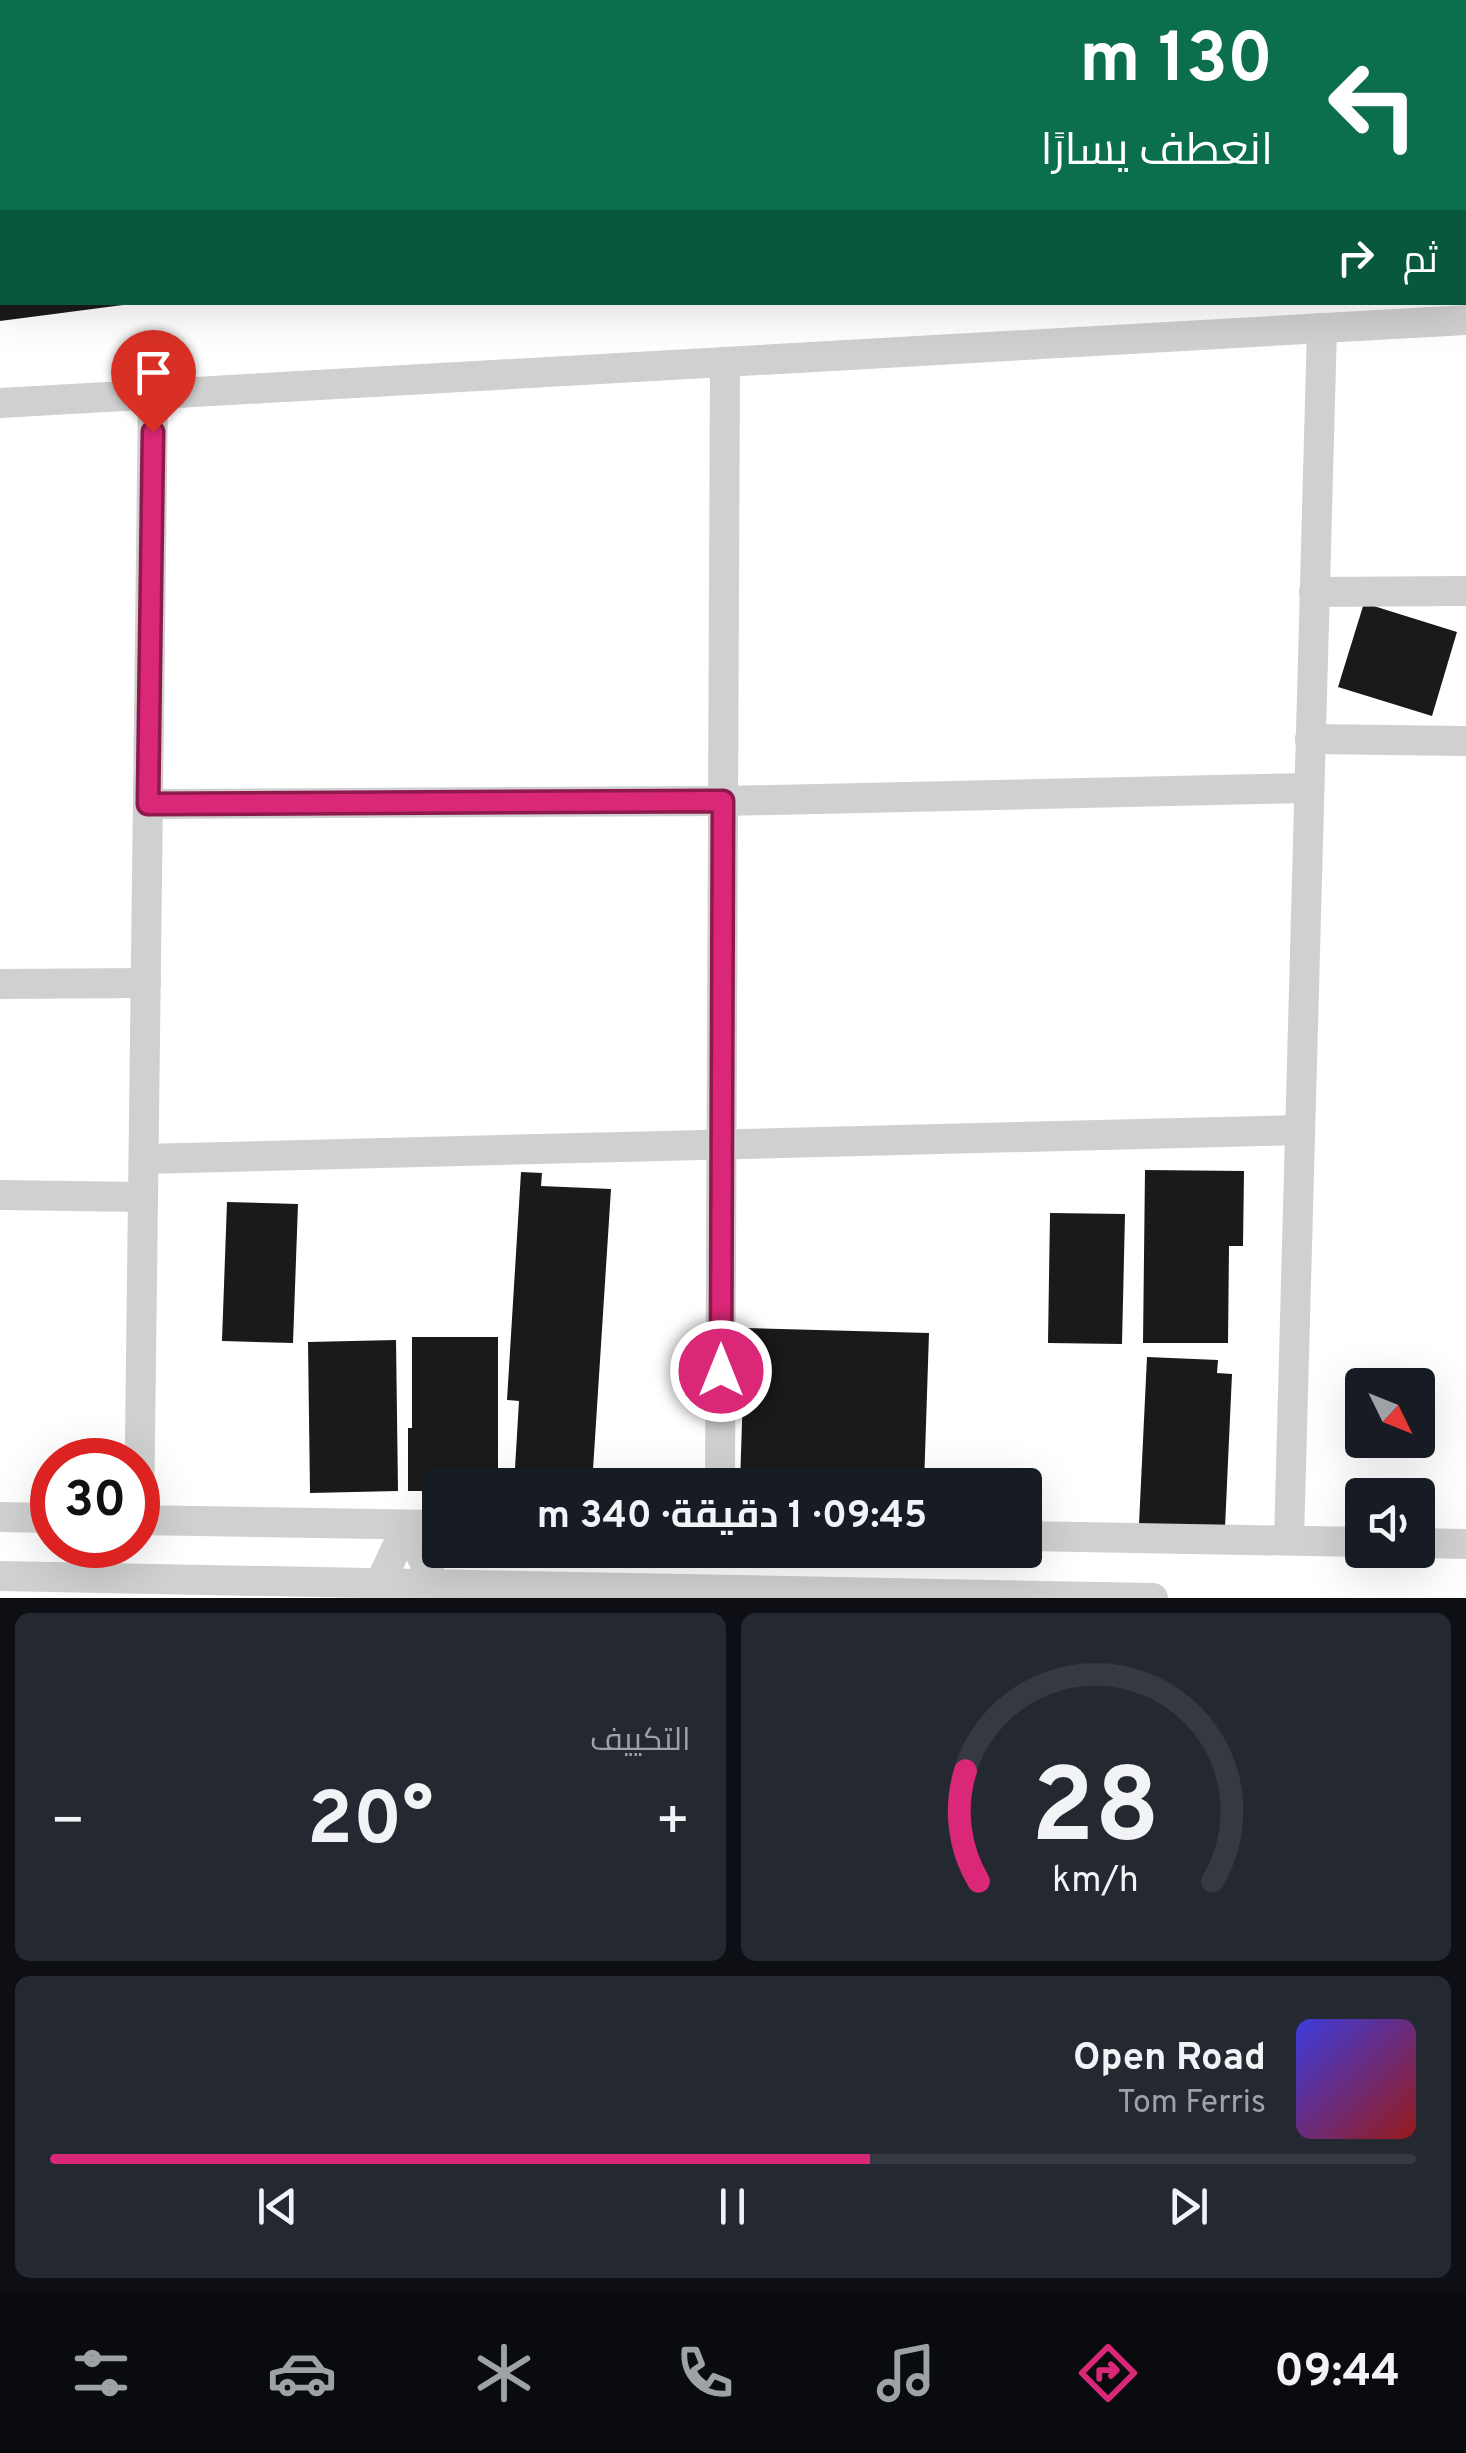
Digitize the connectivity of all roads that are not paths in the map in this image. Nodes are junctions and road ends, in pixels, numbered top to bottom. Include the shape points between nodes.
1 (1466, 320) edge
2 (1322, 328) junction
3 (726, 362) junction
4 (154, 395) junction
5 (0, 404) edge
6 (1466, 591) edge
7 (1314, 592) junction
8 (1310, 739) junction
9 (1466, 742) edge
10 (1309, 788) junction
11 (723, 801) junction
12 (148, 804) junction
13 (146, 983) junction
14 (0, 984) edge
15 (1300, 1130) junction
16 (722, 1144) junction
17 (144, 1159) junction
18 (0, 1195) edge
19 (143, 1197) junction
20 (139, 1438) edge
21 (720, 1468) edge
22 (0, 1517) edge
23 (30, 1518) edge
24 (160, 1520) edge
25 (407, 1525) junction
26 (422, 1525) edge
27 (1042, 1536) edge
28 (1289, 1540) junction
29 (1345, 1542) edge
30 (1435, 1543) edge
31 (1466, 1544) edge
32 (0, 1576) edge
33 (380, 1591) edge
34 (434, 1591) edge
35 (924, 1596) edge
36 (1153, 1598) edge

1 - 2 street
2 - 3 street
2 - 7 street
3 - 4 street
3 - 11 street
4 - 5 street
4 - 12 street
6 - 7 street
7 - 8 street
8 - 9 street
8 - 10 street
10 - 11 street
10 - 15 street
11 - 12 street
11 - 16 street
12 - 13 street
13 - 14 street
13 - 17 street
15 - 16 street
15 - 28 street
16 - 17 street
16 - 21 street
17 - 19 street
18 - 19 street
19 - 20 street
22 - 23 street
24 - 25 street
25 - 26 street
25 - 33 street
25 - 34 street
27 - 28 street
28 - 29 street
30 - 31 street
32 - 33 street
33 - 34 street
34 - 35 street
35 - 36 street

